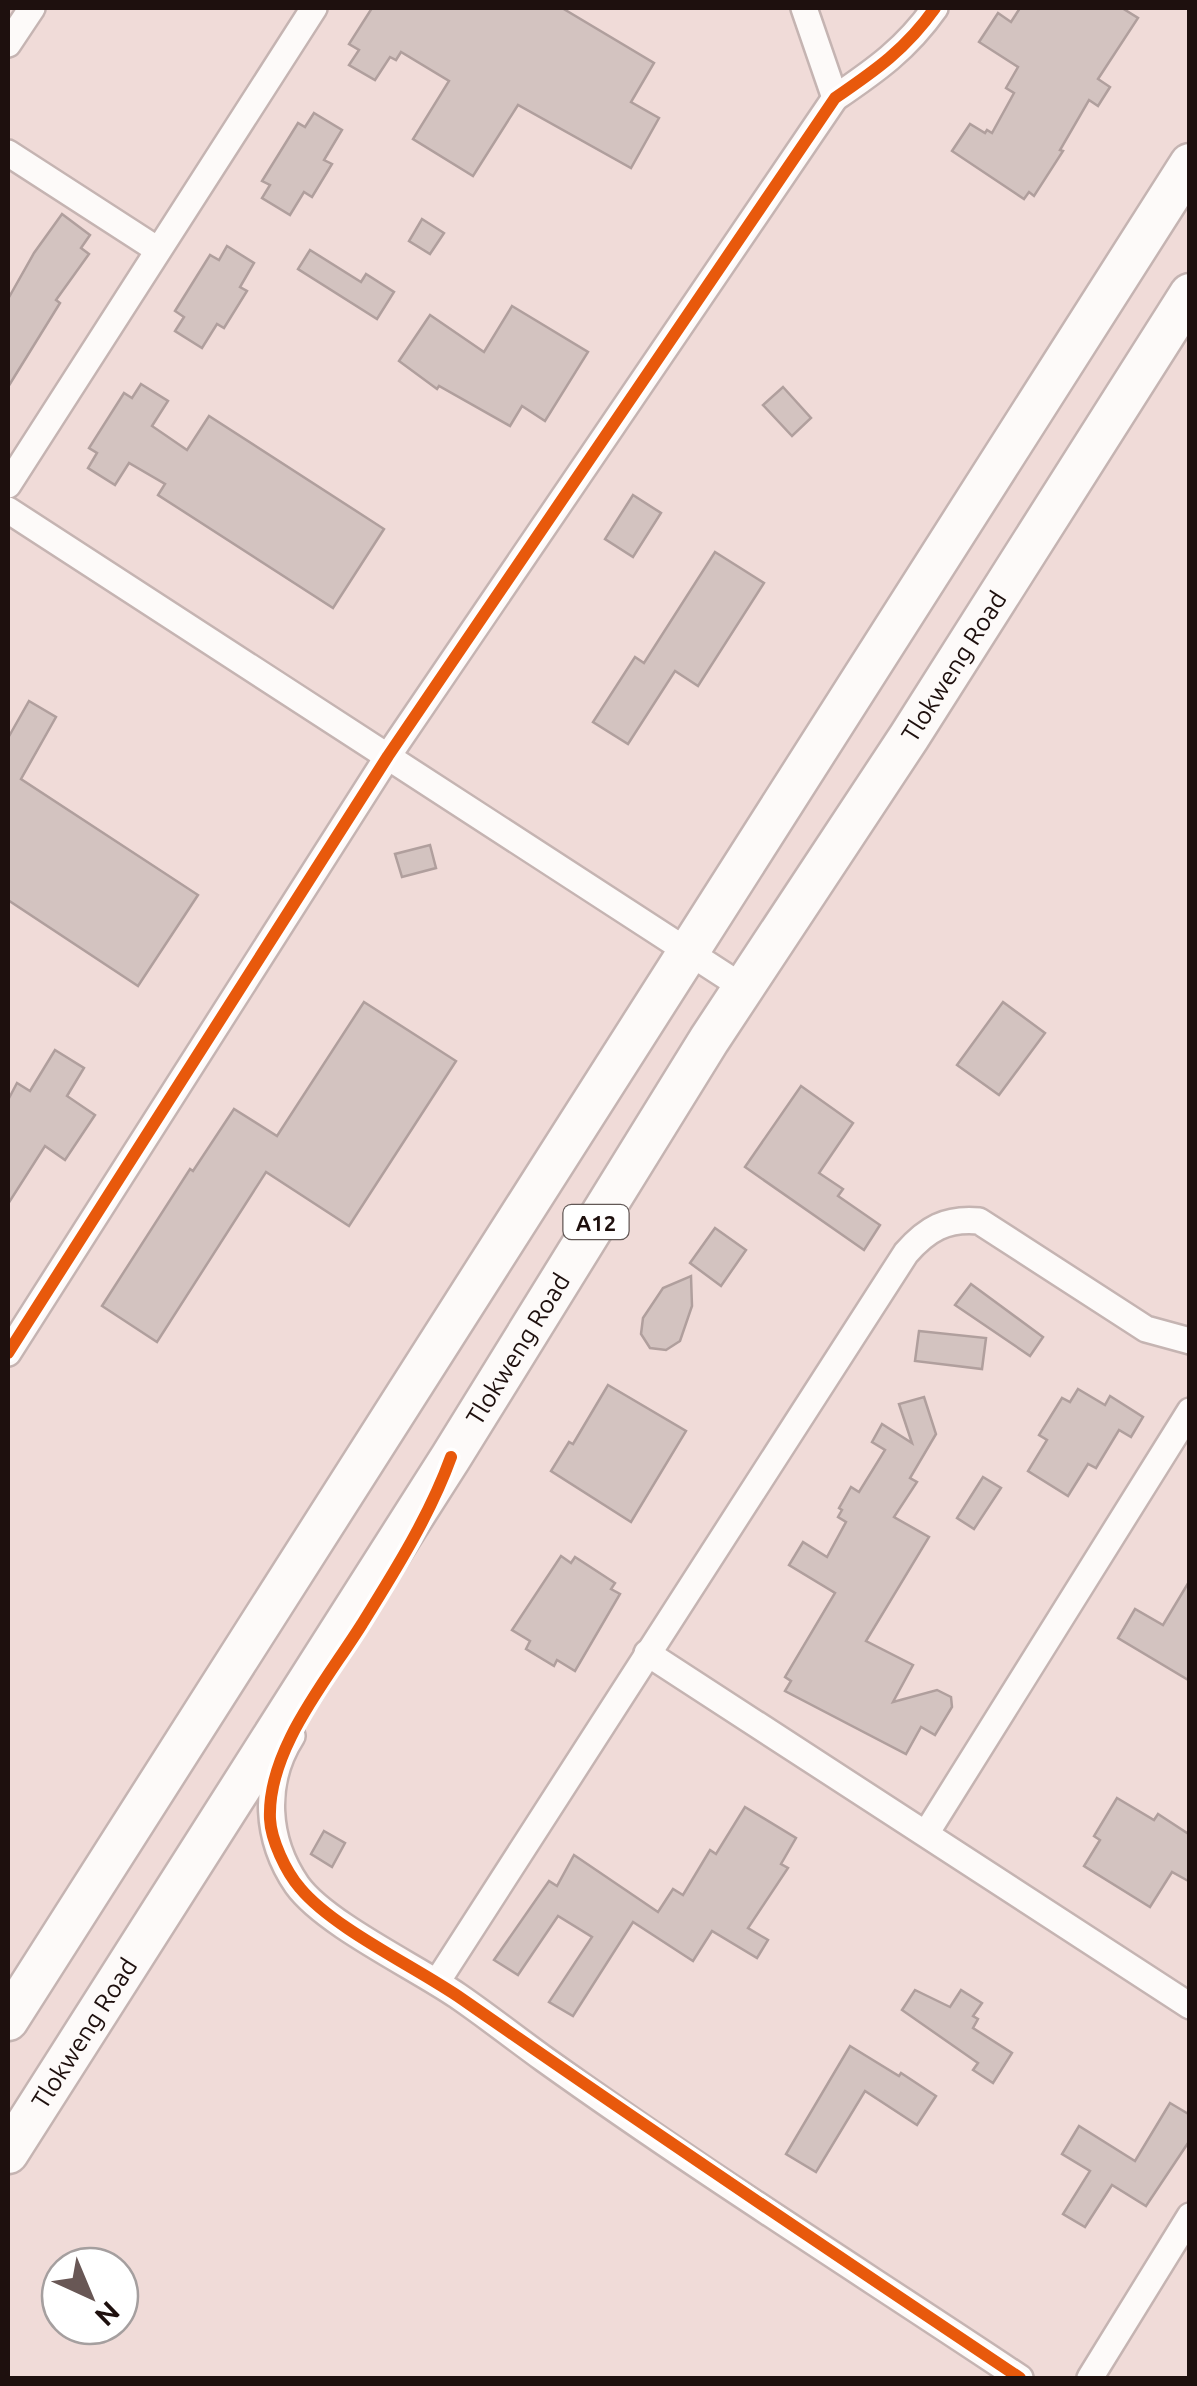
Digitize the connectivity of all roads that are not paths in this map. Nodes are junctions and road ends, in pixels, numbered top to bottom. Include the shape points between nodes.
1 (32, 8) edge
2 (314, 8) edge
3 (804, 8) edge
4 (935, 8) edge
5 (8, 44) edge
6 (835, 98) junction
7 (8, 153) edge
8 (1190, 164) edge
9 (158, 250) junction
10 (1190, 294) edge
11 (8, 485) edge
12 (8, 510) edge
13 (388, 756) junction
14 (687, 950) junction
15 (744, 988) junction
16 (1190, 1341) edge
17 (8, 1353) edge
18 (1190, 1411) edge
19 (451, 1457) junction
20 (647, 1653) junction
21 (927, 1832) junction
22 (437, 1982) junction
23 (1190, 2006) edge
24 (8, 2020) edge
25 (8, 2153) edge
26 (1190, 2216) edge
27 (1020, 2378) edge
28 (1090, 2378) edge

1 - 5 street
2 - 9 street
3 - 6 street
4 - 6 street via 889,62
6 - 13 street
7 - 9 street
8 - 14 main road, A12
9 - 11 street
10 - 15 main road, Tlokweng Road / A12
12 - 13 street
13 - 14 street
13 - 17 street
14 - 15 street
14 - 24 main road, A12
15 - 19 main road, Tlokweng Road / A12
16 - 20 street via 1146,1329 979,1222 938,1224 906,1253
18 - 21 street
19 - 22 street via 374,1606 286,1746 273,1782 270,1820 300,1890
19 - 25 main road, Tlokweng Road / A12
20 - 21 street
20 - 22 street
21 - 23 street
22 - 27 street
26 - 28 street

